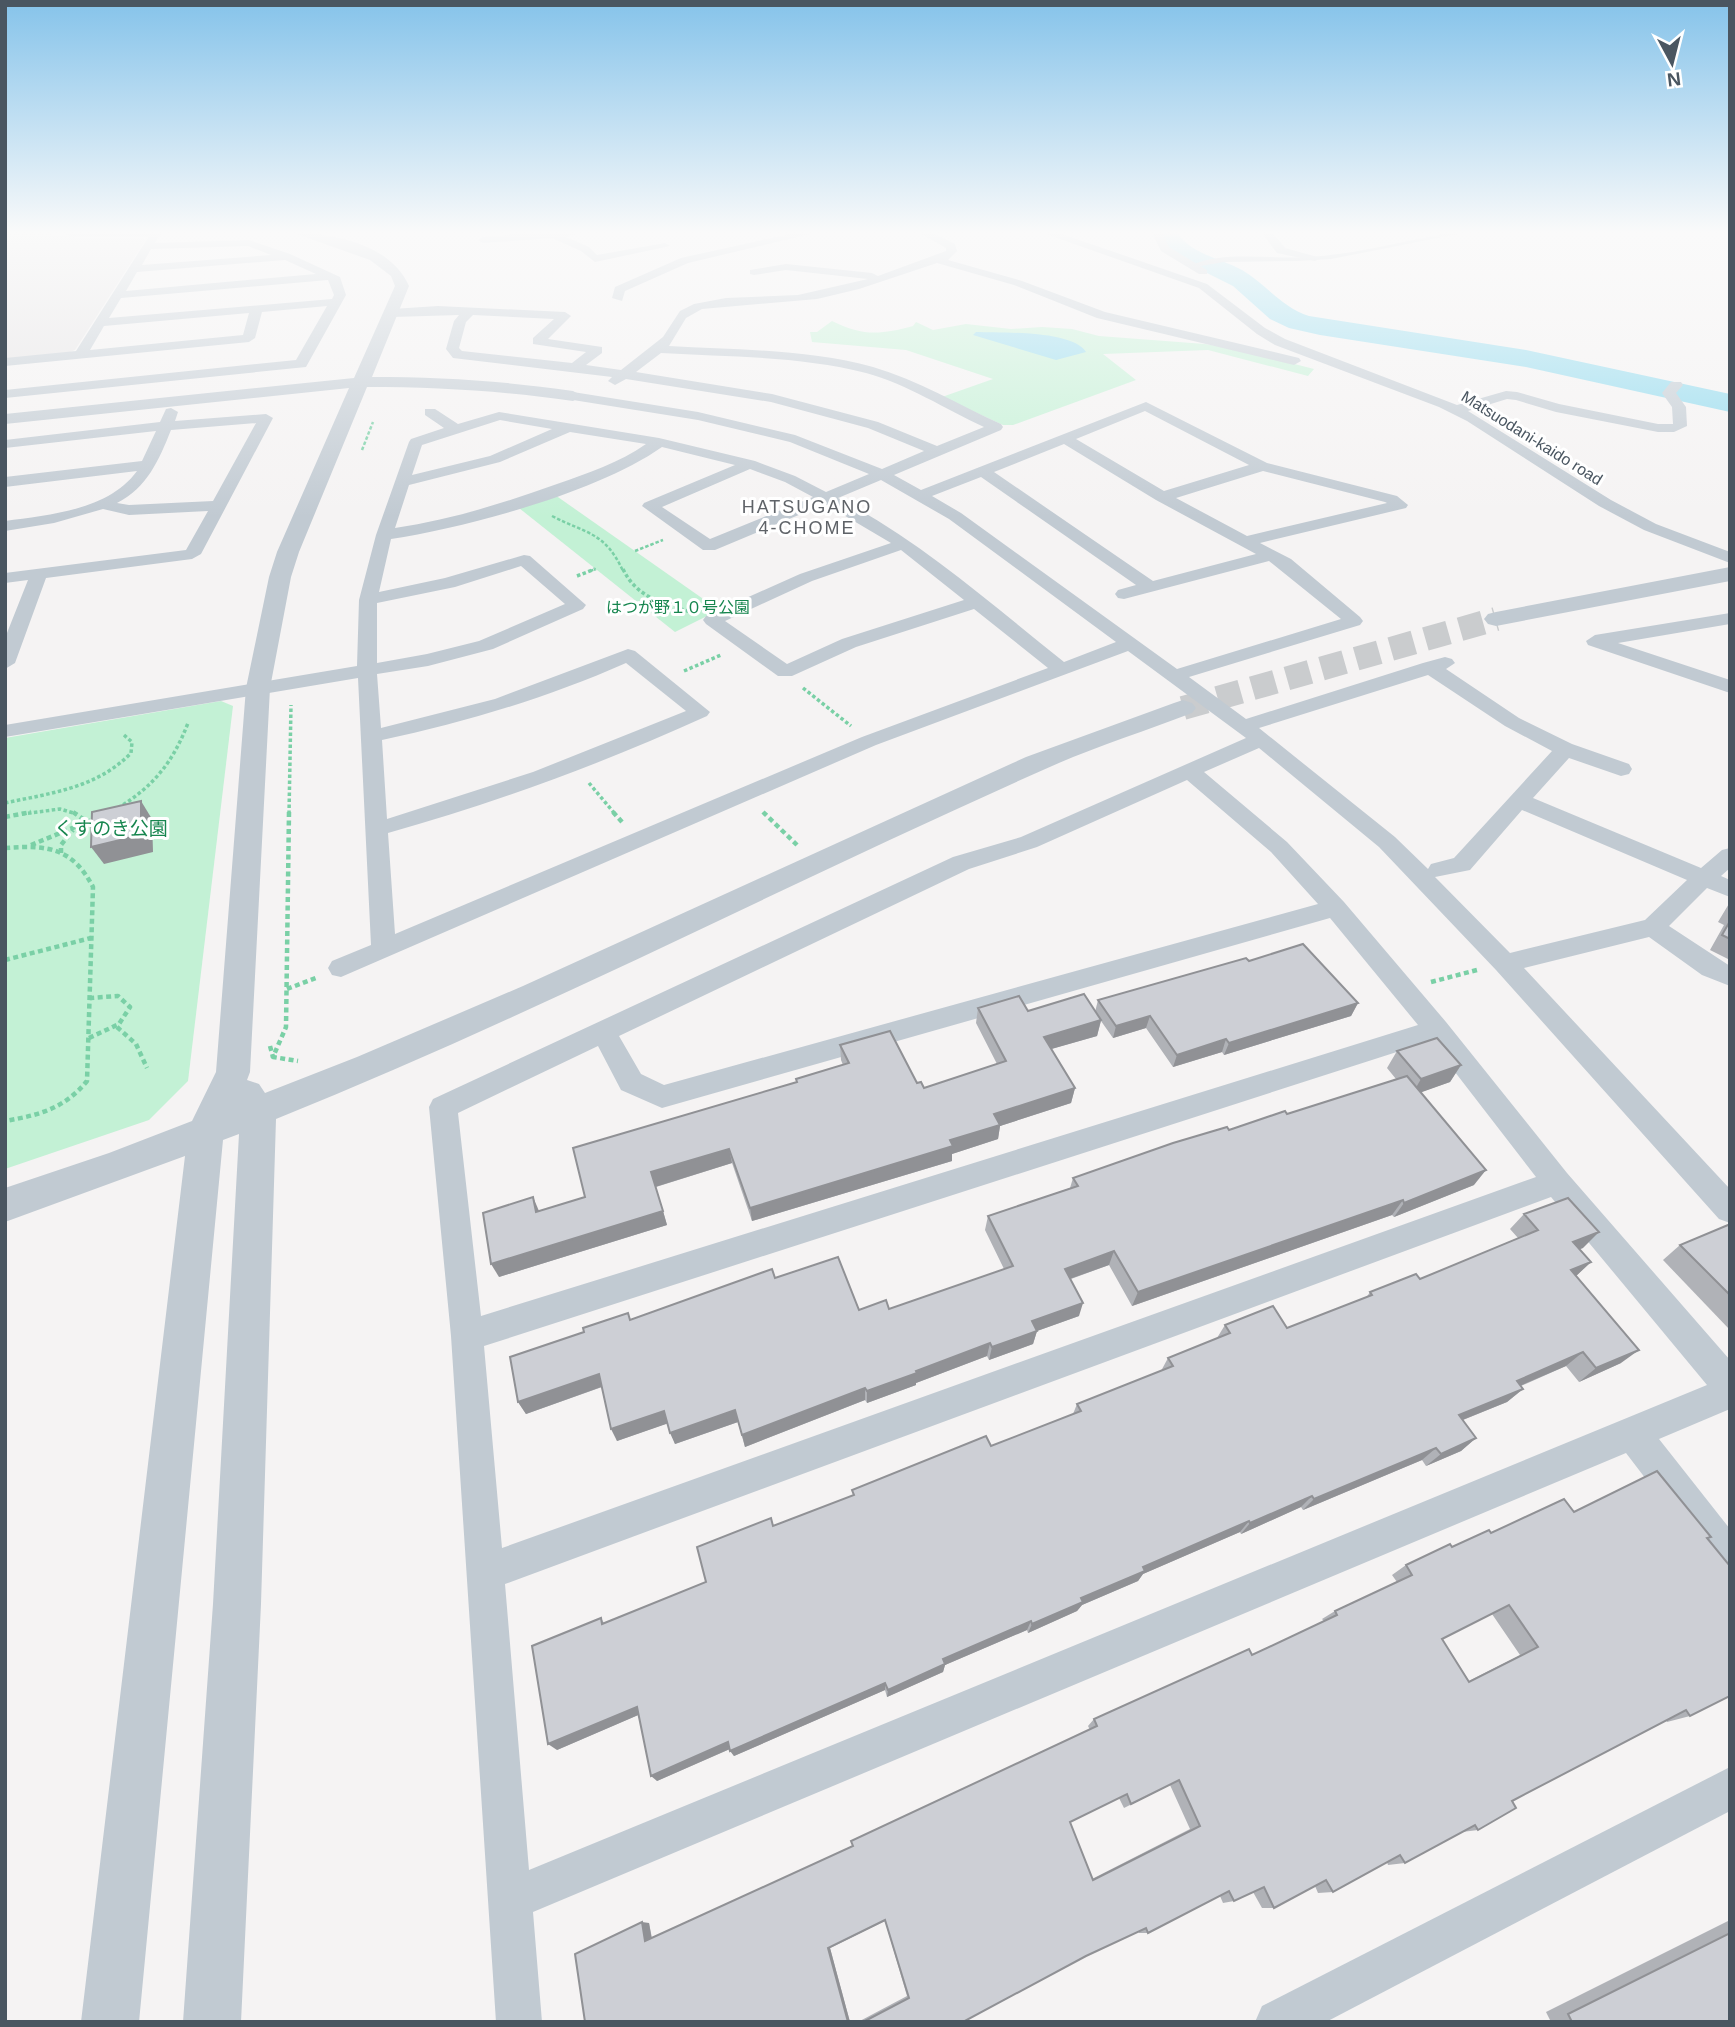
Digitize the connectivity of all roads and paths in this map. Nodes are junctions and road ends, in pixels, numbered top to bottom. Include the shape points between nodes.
1 (96, 328) edge
2 (252, 328) edge
3 (322, 328) edge
4 (385, 328) edge
5 (459, 328) edge
6 (552, 328) edge
7 (675, 328) edge
8 (1155, 328) edge
9 (1257, 328) edge
10 (656, 349) junction
11 (79, 355) junction
12 (5, 362) edge
13 (575, 368) junction
14 (621, 376) junction
15 (361, 382) junction
16 (1676, 385) dead end
17 (1410, 392) junction
18 (5, 394) edge
19 (582, 397) junction
20 (176, 401) junction
21 (1455, 410) junction
22 (430, 412) dead end
23 (375, 415) dead end
24 (5, 419) edge
25 (166, 426) junction
26 (569, 426) junction
27 (455, 429) junction
28 (1065, 438) junction
29 (659, 442) junction
30 (5, 444) edge
31 (938, 452) junction
32 (358, 457) dead end
33 (750, 464) junction
34 (147, 465) junction
35 (1262, 466) junction
36 (981, 470) junction
37 (883, 475) junction
38 (5, 481) edge
39 (404, 482) junction
40 (543, 494) junction
41 (921, 495) junction
42 (1162, 497) junction
43 (829, 498) junction
44 (100, 503) junction
45 (220, 505) junction
46 (5, 526) edge
47 (384, 535) junction
48 (1242, 542) junction
49 (904, 544) junction
50 (1270, 556) junction
51 (1730, 558) edge
52 (39, 574) junction
53 (1730, 574) edge
54 (5, 578) edge
55 (1150, 587) junction
56 (1125, 594) dead end
57 (368, 600) junction
58 (977, 602) junction
59 (1730, 618) edge
60 (1496, 619) tunnel mouth
61 (712, 621) junction
62 (13, 624) edge
63 (745, 644) junction
64 (1129, 644) junction
65 (5, 663) edge
66 (1060, 668) junction
67 (367, 670) junction
68 (785, 672) junction
69 (1173, 676) junction
70 (661, 681) junction
71 (291, 683) junction
72 (1730, 687) edge
73 (258, 688) junction
74 (1363, 688) junction
75 (192, 698) junction
76 (1382, 701) dead end
77 (1183, 708) tunnel mouth
78 (5, 731) edge
79 (120, 732) dead end
80 (1252, 733) junction
81 (371, 736) junction
82 (869, 741) junction
83 (1565, 749) junction
84 (575, 766) junction
85 (1621, 769) dead end
86 (1190, 772) junction
87 (1520, 801) junction
88 (5, 803) edge
89 (116, 809) edge
90 (106, 813) edge
91 (5, 817) edge
92 (87, 822) junction
93 (773, 822) dead end
94 (76, 827) junction
95 (377, 829) junction
96 (638, 841) junction
97 (29, 846) junction
98 (5, 848) edge
99 (800, 849) dead end
100 (61, 853) junction
101 (1730, 856) edge
102 (1439, 870) dead end
103 (1703, 878) junction
104 (1730, 889) edge
105 (1335, 908) junction
106 (1653, 927) junction
107 (91, 937) junction
108 (384, 950) junction
109 (5, 960) edge
110 (1495, 966) junction
111 (341, 968) dead end
112 (1730, 977) edge
113 (1403, 989) junction
114 (90, 998) junction
115 (117, 1027) junction
116 (1437, 1029) junction
117 (604, 1032) junction
118 (89, 1038) junction
119 (269, 1045) dead end
120 (273, 1057) junction
121 (305, 1062) dead end
122 (147, 1068) dead end
123 (233, 1072) junction
124 (258, 1111) junction
125 (5, 1121) edge
126 (206, 1130) junction
127 (1557, 1182) junction
128 (5, 1205) edge
129 (1730, 1210) edge
130 (467, 1336) junction
131 (1730, 1386) edge
132 (1730, 1392) edge
133 (1633, 1434) junction
134 (1730, 1559) edge
135 (485, 1573) junction
136 (1730, 1788) edge
137 (511, 1899) junction
138 (110, 2022) edge
139 (212, 2022) edge
140 (519, 2022) edge
141 (1278, 2022) edge

1 - 11 street
2 - 11 street via 249,338
3 - 18 street via 301,364
4 - 15 street
5 - 13 street via 453,352
6 - 13 street via 538,341 597,349
7 - 10 street
8 - 17 street
9 - 17 street, Matsuodani-kaido road via 1280,342
10 - 14 street
10 - 31 street via 802,358 869,370 909,384 996,427
11 - 12 street
13 - 14 street
14 - 19 street
14 - 31 street via 799,403 873,425
15 - 19 street via 503,386
15 - 20 street
15 - 73 street via 288,552
16 - 21 street via 1669,393 1679,407 1680,426 1674,428 1506,395
17 - 21 street, Matsuodani-kaido road
19 - 37 street via 747,426 795,439
20 - 24 street
20 - 25 street
21 - 51 street, Matsuodani-kaido road via 1605,503 1650,527
22 - 27 street
23 - 32 path
25 - 30 street
25 - 34 street
25 - 45 street via 266,418
26 - 27 street via 499,416
26 - 29 street
26 - 39 street via 495,459
27 - 39 street via 416,442
28 - 35 street via 1150,404
28 - 36 street
28 - 42 street
29 - 33 street
29 - 40 street via 608,470
31 - 37 street
33 - 43 street
33 - 43 street via 650,506 709,546
34 - 38 street
34 - 44 street via 131,488
35 - 42 street
35 - 48 street via 1401,505
36 - 41 street
36 - 55 street
37 - 41 street
37 - 43 street
39 - 47 street
40 - 47 street via 472,519
40 - 61 path via 539,500 548,513 589,530 614,550 638,591
41 - 64 street
42 - 48 street
43 - 49 street
44 - 45 street via 128,510
44 - 46 street via 50,520
45 - 52 street via 192,554
47 - 57 street
48 - 50 street
49 - 58 street
49 - 61 street via 806,576
50 - 55 street
50 - 69 street via 1285,563 1354,621
52 - 54 street
52 - 62 street
53 - 60 street
55 - 56 street
57 - 67 street
57 - 67 street via 449,583 524,560 577,605 486,645
58 - 66 street
58 - 68 street via 849,643
59 - 72 street via 1595,642
61 - 63 street
62 - 65 street
63 - 68 street
63 - 70 path
64 - 66 street
64 - 69 street
66 - 82 street
67 - 71 street
67 - 81 street
68 - 82 path
69 - 80 street
70 - 81 street via 628,655 511,703
70 - 84 street via 700,712
71 - 73 street
71 - 120 path via 286,1027
73 - 75 street
73 - 123 street
74 - 76 street
74 - 80 street
74 - 83 street via 1440,664 1512,722
75 - 78 street
75 - 89 path via 181,743 163,775
77 - 124 street via 1036,763 535,995
79 - 88 path via 131,742 131,752 109,772 70,789
80 - 86 street
80 - 110 street via 1387,842
81 - 95 street
82 - 96 street
83 - 85 street
83 - 87 street
84 - 95 street
84 - 96 path
86 - 105 street via 1279,847
86 - 117 street via 1029,842 961,863
87 - 102 street via 1462,863
87 - 103 street
90 - 92 path
91 - 92 path via 51,808 73,812
92 - 94 path
93 - 99 path
94 - 97 path
94 - 100 path via 61,845
95 - 108 street
96 - 108 street
97 - 98 path
97 - 100 path
100 - 107 path via 82,865 93,887
101 - 103 street
103 - 104 street
103 - 106 street
105 - 113 street
105 - 117 street via 662,1097 631,1082
106 - 110 street
106 - 112 street
107 - 109 path
107 - 114 path
108 - 111 street
110 - 113 path
110 - 129 street
113 - 116 street
114 - 115 path via 116,995 126,999 130,1007 127,1018
114 - 118 path
115 - 118 path
115 - 122 path via 133,1039
116 - 127 street
116 - 130 street
117 - 130 street via 443,1107
118 - 125 path via 87,1081 77,1096 42,1116
119 - 120 path
120 - 121 path
123 - 124 street
123 - 126 street
124 - 126 street
124 - 139 street via 237,1604
126 - 128 street
126 - 138 street
127 - 131 street
127 - 135 street
130 - 135 street
132 - 133 street
133 - 134 street
133 - 137 street
135 - 137 street
136 - 141 street
137 - 140 street

